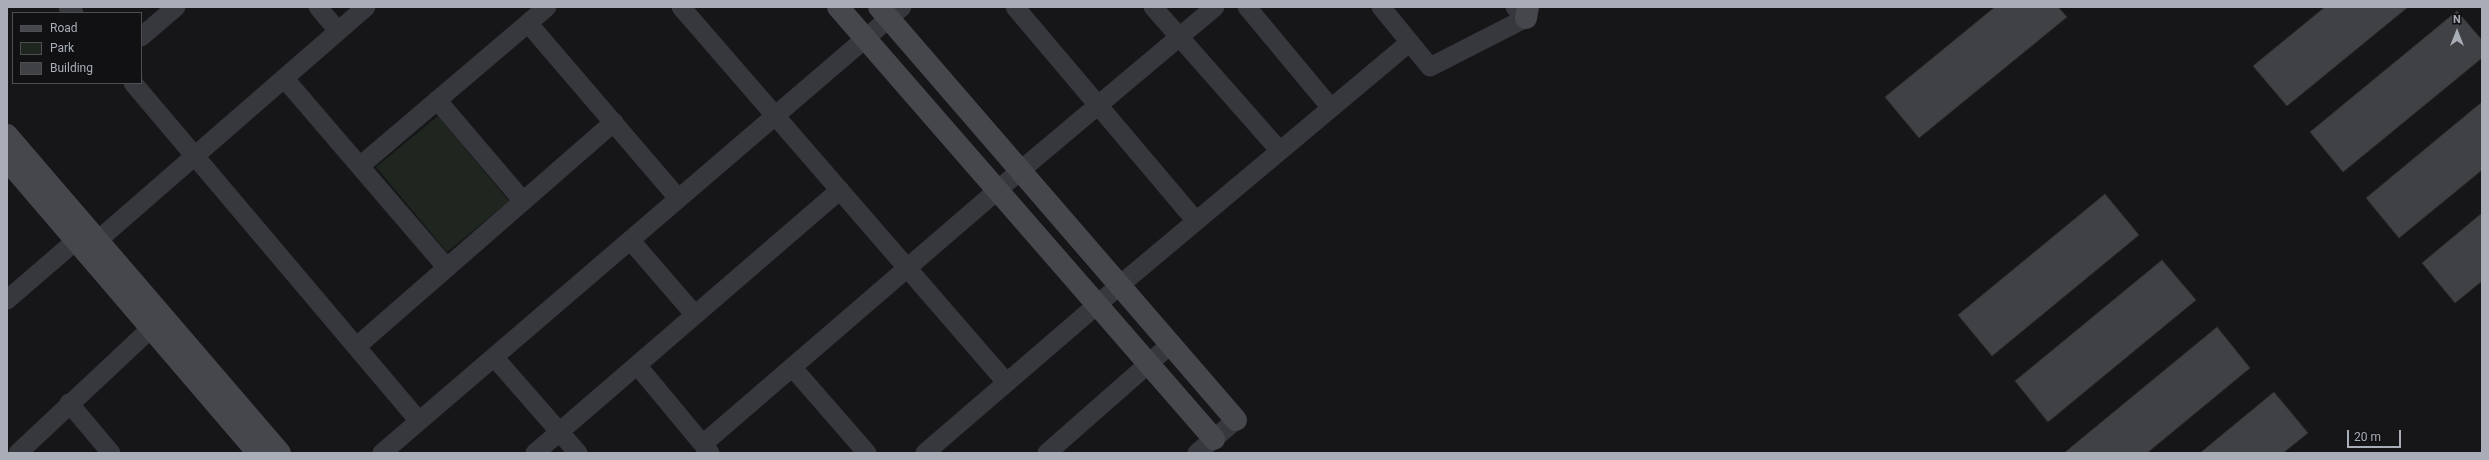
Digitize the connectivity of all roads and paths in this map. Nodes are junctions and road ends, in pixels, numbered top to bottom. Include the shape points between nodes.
1 (318, 7) edge
2 (366, 7) edge
3 (547, 7) edge
4 (681, 7) edge
5 (838, 7) edge
6 (1016, 7) edge
7 (1153, 7) edge
8 (1215, 7) edge
9 (1247, 7) edge
10 (1381, 7) edge
11 (168, 10) edge
12 (890, 11) edge
13 (1523, 11) edge
14 (528, 23) junction
15 (338, 31) junction
16 (142, 35) edge
17 (1180, 37) junction
18 (864, 38) junction
19 (1410, 42) junction
20 (284, 78) junction
21 (134, 84) edge
22 (438, 100) junction
23 (1098, 105) junction
24 (1331, 108) junction
25 (775, 116) junction
26 (614, 122) junction
27 (7, 135) edge
28 (1280, 151) junction
29 (195, 156) junction
30 (7, 160) edge
31 (360, 166) junction
32 (1021, 170) junction
33 (840, 190) junction
34 (998, 190) junction
35 (678, 198) junction
36 (523, 201) junction
37 (1196, 221) junction
38 (87, 237) junction
39 (631, 241) junction
40 (447, 268) junction
41 (907, 268) junction
42 (1120, 285) junction
43 (7, 300) edge
44 (1096, 306) junction
45 (695, 315) junction
46 (157, 323) junction
47 (1171, 344) junction
48 (356, 347) junction
49 (494, 357) junction
50 (1149, 363) junction
51 (637, 365) junction
52 (792, 367) junction
53 (1006, 382) junction
54 (69, 403) junction
55 (1236, 420) joint
56 (419, 421) junction
57 (560, 432) junction
58 (1214, 439) junction
59 (707, 449) edge
60 (18, 453) edge
61 (111, 453) edge
62 (258, 453) edge
63 (280, 453) edge
64 (382, 453) edge
65 (535, 453) edge
66 (578, 453) edge
67 (867, 453) edge
68 (925, 453) edge
69 (1047, 453) edge
70 (1197, 453) edge

1 - 15 street
2 - 15 street
3 - 14 street
4 - 25 street
5 - 18 street
6 - 23 street
7 - 17 street
8 - 17 street
9 - 24 street
10 - 19 street
11 - 16 street
12 - 18 street
12 - 32 street
13 - 19 street via 1430,67
14 - 22 street
14 - 26 street
15 - 20 street
17 - 23 street
17 - 28 street
18 - 25 street
18 - 34 street
19 - 24 street
20 - 29 street
20 - 31 street
21 - 29 street
22 - 31 street
22 - 36 street
23 - 32 street
23 - 37 street
24 - 28 street
25 - 33 street
25 - 35 street
26 - 35 street
26 - 36 street
27 - 38 street
28 - 37 street
29 - 38 street
29 - 48 street
30 - 38 street
31 - 40 street
32 - 34 street
32 - 42 street
33 - 41 street
33 - 45 street
34 - 41 street
34 - 44 street
35 - 39 street
36 - 40 street
37 - 42 street
38 - 43 street
38 - 46 street
39 - 45 street
39 - 49 street
40 - 48 street
41 - 52 street
41 - 53 street
42 - 44 street
42 - 47 street
44 - 50 street
44 - 53 street
45 - 51 street
46 - 54 street
46 - 62 street
46 - 63 street
47 - 50 street
47 - 55 street
48 - 56 street
49 - 56 street
49 - 57 street
50 - 58 street
50 - 69 street
51 - 57 street
51 - 59 street
52 - 59 street
52 - 67 street
53 - 68 street
54 - 60 street
54 - 61 street
55 - 58 street
56 - 64 street
57 - 65 street
57 - 66 street
58 - 70 street

